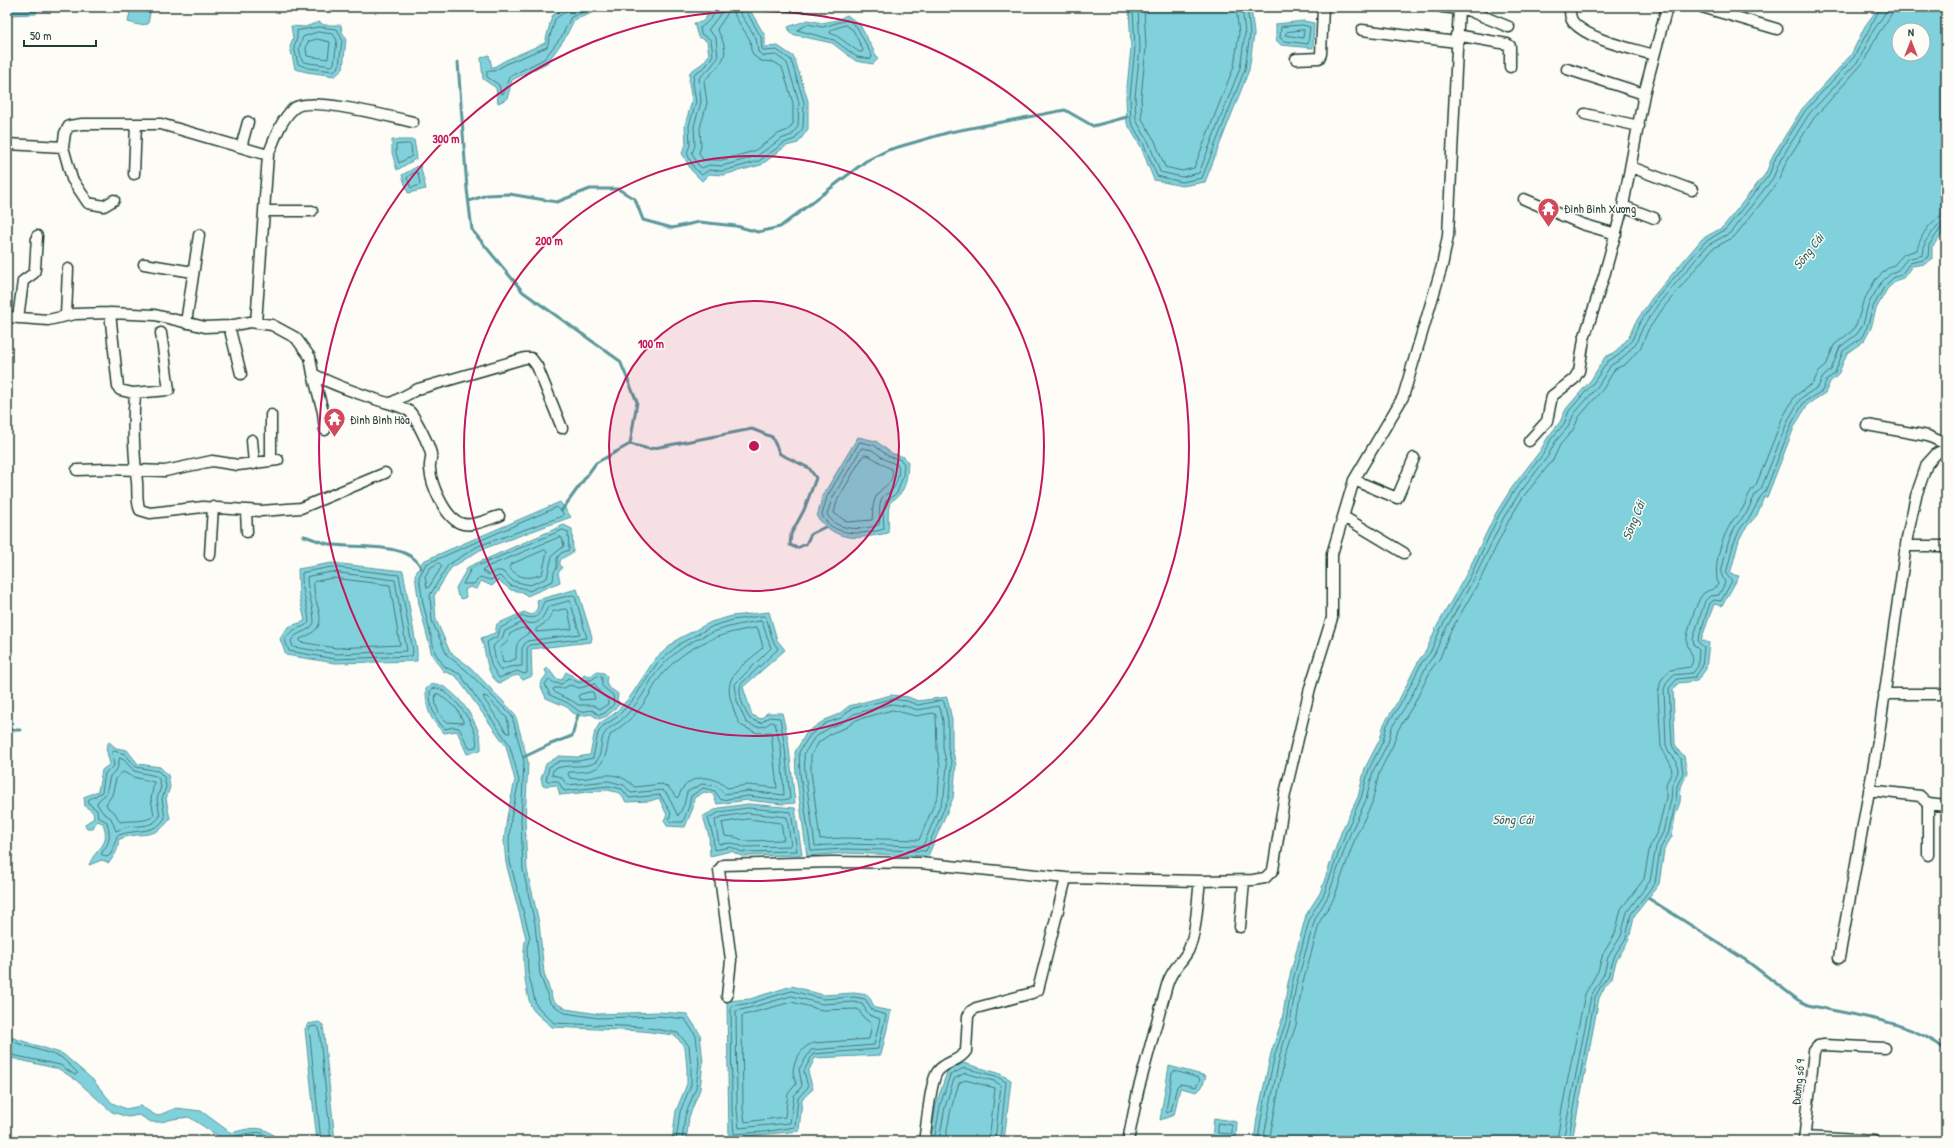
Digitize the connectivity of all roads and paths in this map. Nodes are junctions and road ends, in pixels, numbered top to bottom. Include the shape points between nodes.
1 (1323, 7) edge
2 (1442, 7) edge
3 (1667, 7) edge
4 (1702, 7) edge
5 (1459, 8) edge
6 (1570, 10) dead end
7 (1509, 27) dead end
8 (1777, 29) dead end
9 (1362, 30) dead end
10 (1456, 38) junction
11 (1654, 55) junction
12 (1296, 59) dead end
13 (1510, 67) dead end
14 (1567, 69) dead end
15 (1644, 94) junction
16 (1584, 114) dead end
17 (248, 122) dead end
18 (413, 122) dead end
19 (136, 124) junction
20 (1639, 126) junction
21 (7, 144) edge
22 (63, 146) junction
23 (241, 147) junction
24 (268, 155) junction
25 (1631, 167) junction
26 (134, 174) dead end
27 (1692, 190) dead end
28 (1524, 199) dead end
29 (114, 200) dead end
30 (1622, 206) junction
31 (312, 211) dead end
32 (264, 212) junction
33 (1654, 218) dead end
34 (1616, 234) junction
35 (199, 235) dead end
36 (37, 236) dead end
37 (144, 264) dead end
38 (68, 269) dead end
39 (193, 272) junction
40 (110, 313) junction
41 (66, 315) junction
42 (7, 317) edge
43 (18, 318) junction
44 (186, 323) junction
45 (256, 323) junction
46 (228, 326) junction
47 (161, 333) dead end
48 (241, 374) dead end
49 (313, 374) junction
50 (133, 393) junction
51 (391, 404) junction
52 (271, 414) dead end
53 (1867, 425) dead end
54 (562, 428) dead end
55 (325, 430) dead end
56 (252, 440) dead end
57 (1529, 441) dead end
58 (1946, 444) edge
59 (1946, 448) edge
60 (1414, 458) dead end
61 (254, 464) junction
62 (77, 470) dead end
63 (135, 470) junction
64 (385, 473) dead end
65 (1354, 480) junction
66 (212, 507) junction
67 (246, 511) junction
68 (499, 516) dead end
69 (1344, 517) junction
70 (247, 532) dead end
71 (1906, 546) junction
72 (1946, 546) edge
73 (1404, 553) dead end
74 (210, 555) dead end
75 (1884, 694) junction
76 (1946, 694) edge
77 (1869, 790) junction
78 (1928, 804) junction
79 (1946, 806) edge
80 (1928, 855) dead end
81 (1066, 878) junction
82 (1244, 880) junction
83 (1200, 881) junction
84 (1240, 927) dead end
85 (1839, 958) dead end
86 (727, 996) dead end
87 (1885, 1048) dead end
88 (1804, 1139) edge
89 (924, 1141) edge
90 (1128, 1141) edge
91 (1874, 1141) edge

1 - 12 street via 1319,58
2 - 5 street
3 - 11 street
4 - 8 street
5 - 7 street
5 - 10 street
6 - 11 street via 1571,19 1592,35
9 - 10 street
10 - 13 street via 1507,44 1510,46
10 - 65 street via 1448,236 1442,266 1403,397
11 - 15 street
14 - 15 street
15 - 20 street
16 - 20 street
17 - 23 street
18 - 24 street via 327,104 304,104 294,107 282,124
19 - 22 street via 69,126
19 - 23 street via 161,124
19 - 26 street
20 - 25 street
21 - 22 street
22 - 29 street via 72,179 88,203 104,206
23 - 24 street
24 - 32 street
25 - 27 street
25 - 30 street
28 - 34 street via 1582,224
30 - 33 street
30 - 34 street
31 - 32 street
32 - 45 street
34 - 57 street via 1584,339 1577,375 1552,396 1547,421
35 - 39 street
36 - 43 street via 35,269 34,273 23,281
37 - 39 street
38 - 41 street
39 - 44 street
40 - 41 street
40 - 44 street via 155,316
40 - 50 street via 118,387 124,392
41 - 43 street via 48,320
42 - 43 street
44 - 46 street
45 - 46 street via 243,322
45 - 49 street via 272,325 296,338 310,357
46 - 48 street
47 - 50 street via 169,390
49 - 51 street via 330,383
49 - 55 street
50 - 63 street
51 - 54 street via 418,389 531,358 537,366
51 - 68 street via 409,411 413,416 432,454 432,483 442,504 452,516 461,523 472,524
52 - 61 street via 274,460
53 - 58 street via 1928,436
56 - 61 street
59 - 71 street via 1927,464 1920,480
60 - 65 street via 1397,498
61 - 63 street via 212,461 166,471
62 - 63 street
63 - 66 street via 140,510 150,513
64 - 67 street via 301,508
65 - 69 street
66 - 67 street
66 - 74 street
67 - 70 street
69 - 73 street
69 - 82 street via 1332,554 1332,618 1310,688 1285,794 1273,870 1265,878
71 - 72 street
71 - 75 street
75 - 76 street
75 - 77 street
77 - 78 street via 1920,796
77 - 85 street
78 - 79 street
78 - 80 street
81 - 83 street
81 - 86 street via 920,863 723,865 719,870 731,960
81 - 89 street via 1038,990 971,1011 968,1016 966,1051 963,1056 944,1064 933,1082
82 - 83 street
82 - 84 street
83 - 90 street via 1191,943 1171,973 1167,985 1138,1092
87 - 88 street, Đường số 9 via 1818,1046 1814,1051
88 - 91 street

